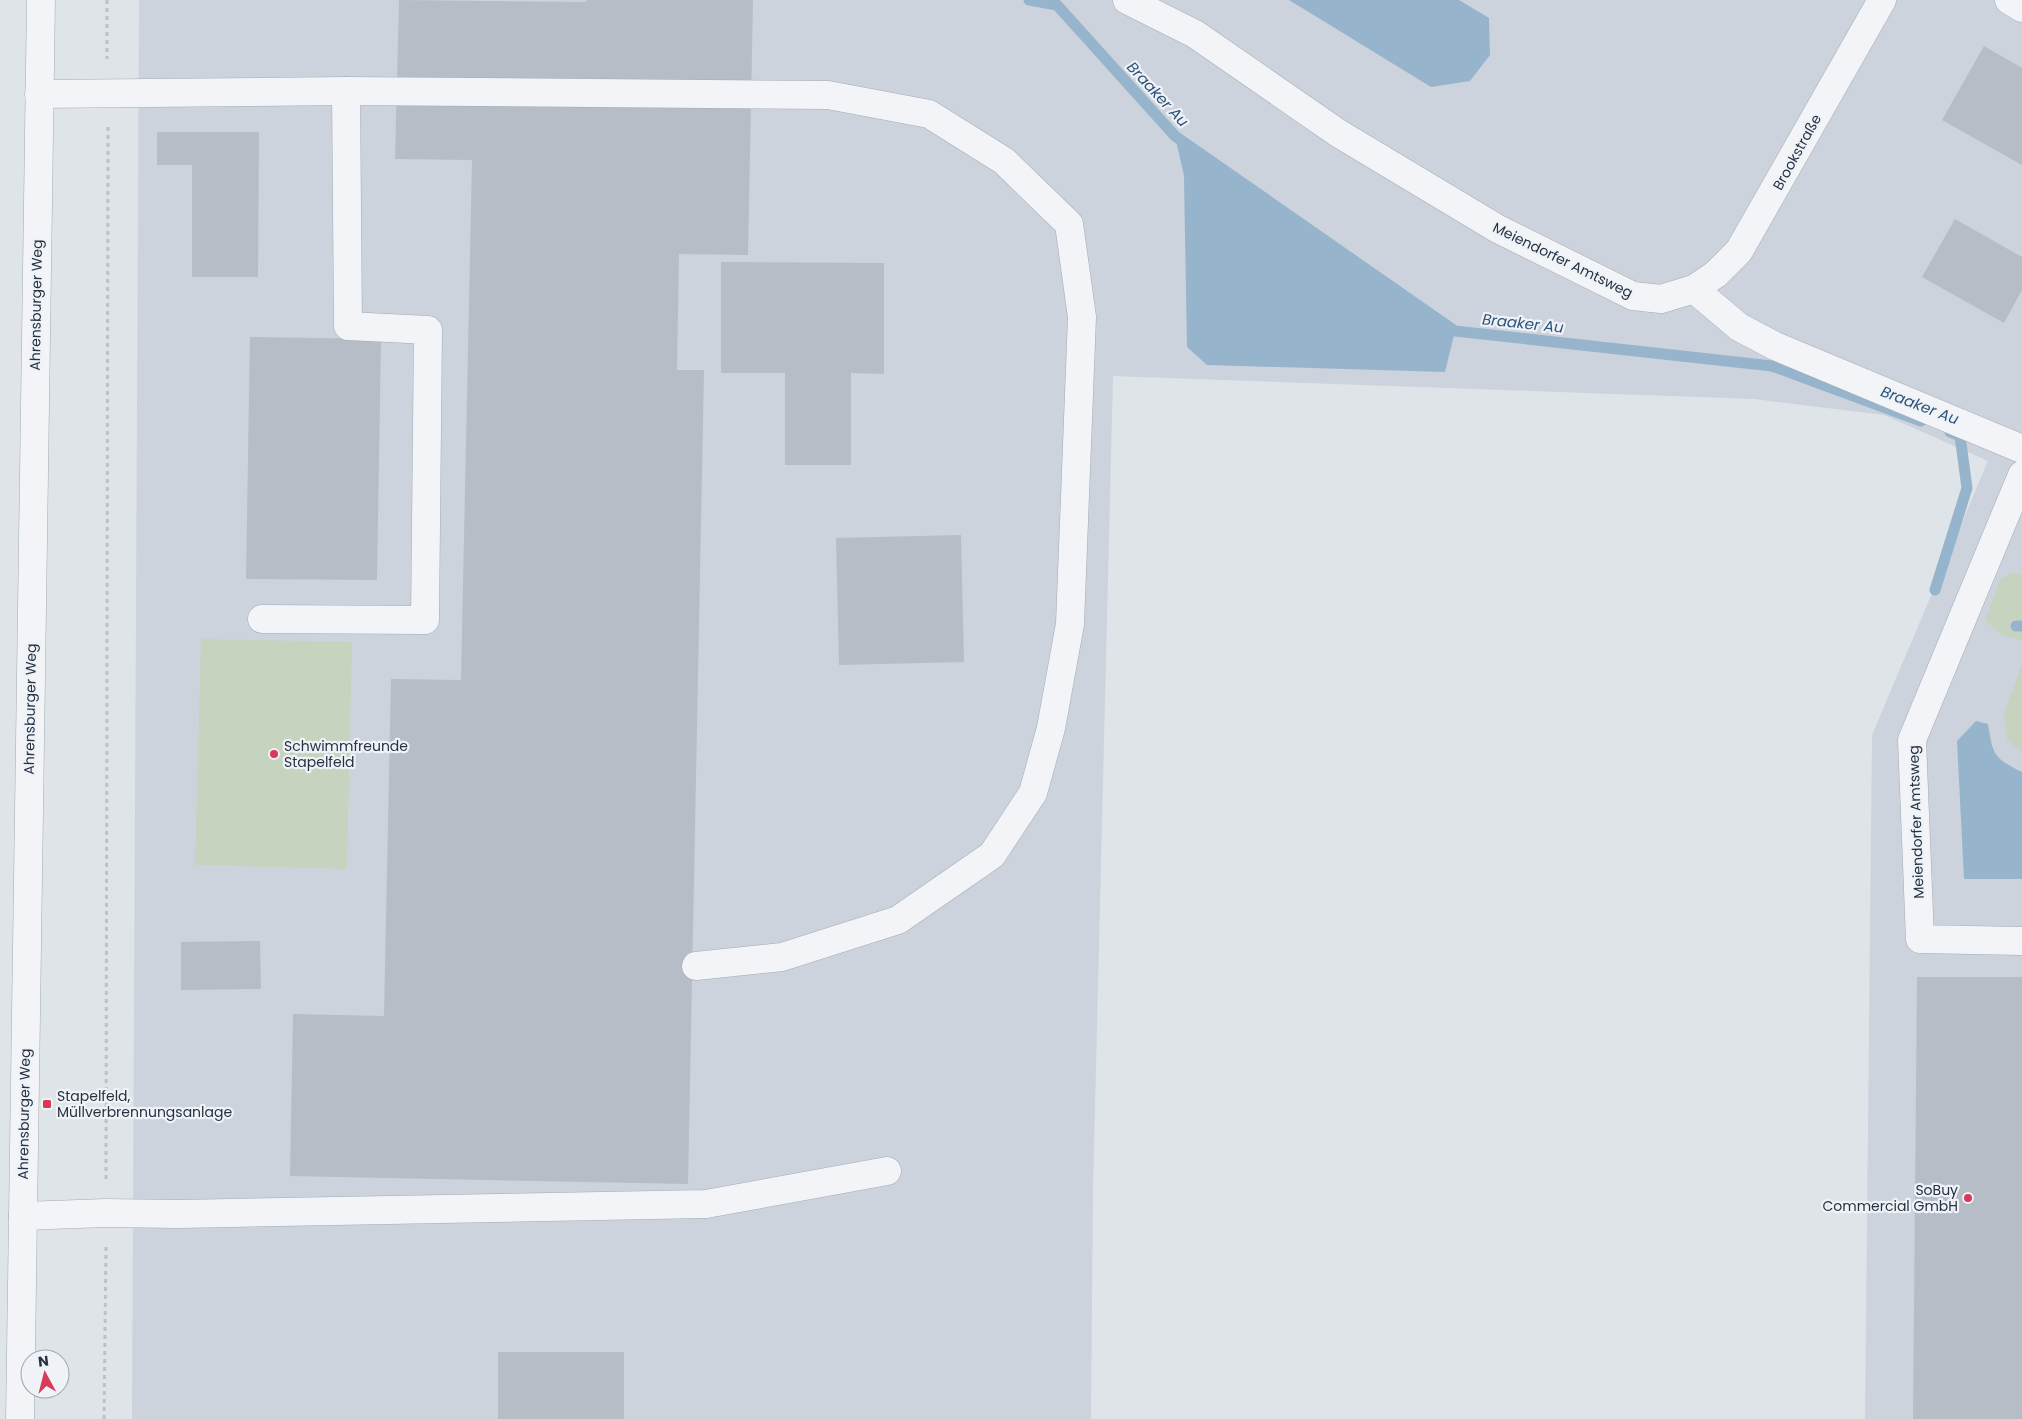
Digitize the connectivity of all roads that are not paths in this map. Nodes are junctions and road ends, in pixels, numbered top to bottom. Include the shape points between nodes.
1 (41, 0) edge
2 (1127, 0) edge
3 (1882, 0) edge
4 (2009, 0) edge
5 (2022, 8) edge
6 (346, 91) junction
7 (39, 94) junction
8 (1694, 289) junction
9 (2022, 449) edge
10 (2022, 474) edge
11 (262, 619) dead end
12 (2022, 941) edge
13 (696, 966) dead end
14 (887, 1171) dead end
15 (23, 1216) junction
16 (20, 1419) edge

1 - 7 street, Ahrensburger Weg
2 - 8 street, Meiendorfer Amtsweg via 1195,34 1338,133 1498,229 1545,253 1633,296 1662,300
3 - 8 street, Brookstraße via 1739,251 1716,274
4 - 5 street
6 - 7 street
6 - 11 street via 348,326 428,330 425,620
6 - 13 street via 828,96 920,112 929,114 1004,162 1069,224 1082,317 1070,624 1051,728 1033,793 992,855 898,920 782,958
7 - 15 street, Ahrensburger Weg
8 - 9 street via 1739,327 1776,346
10 - 12 street, Meiendorfer Amtsweg via 1912,740 1920,939
14 - 15 street via 706,1204
15 - 16 street, Ahrensburger Weg

